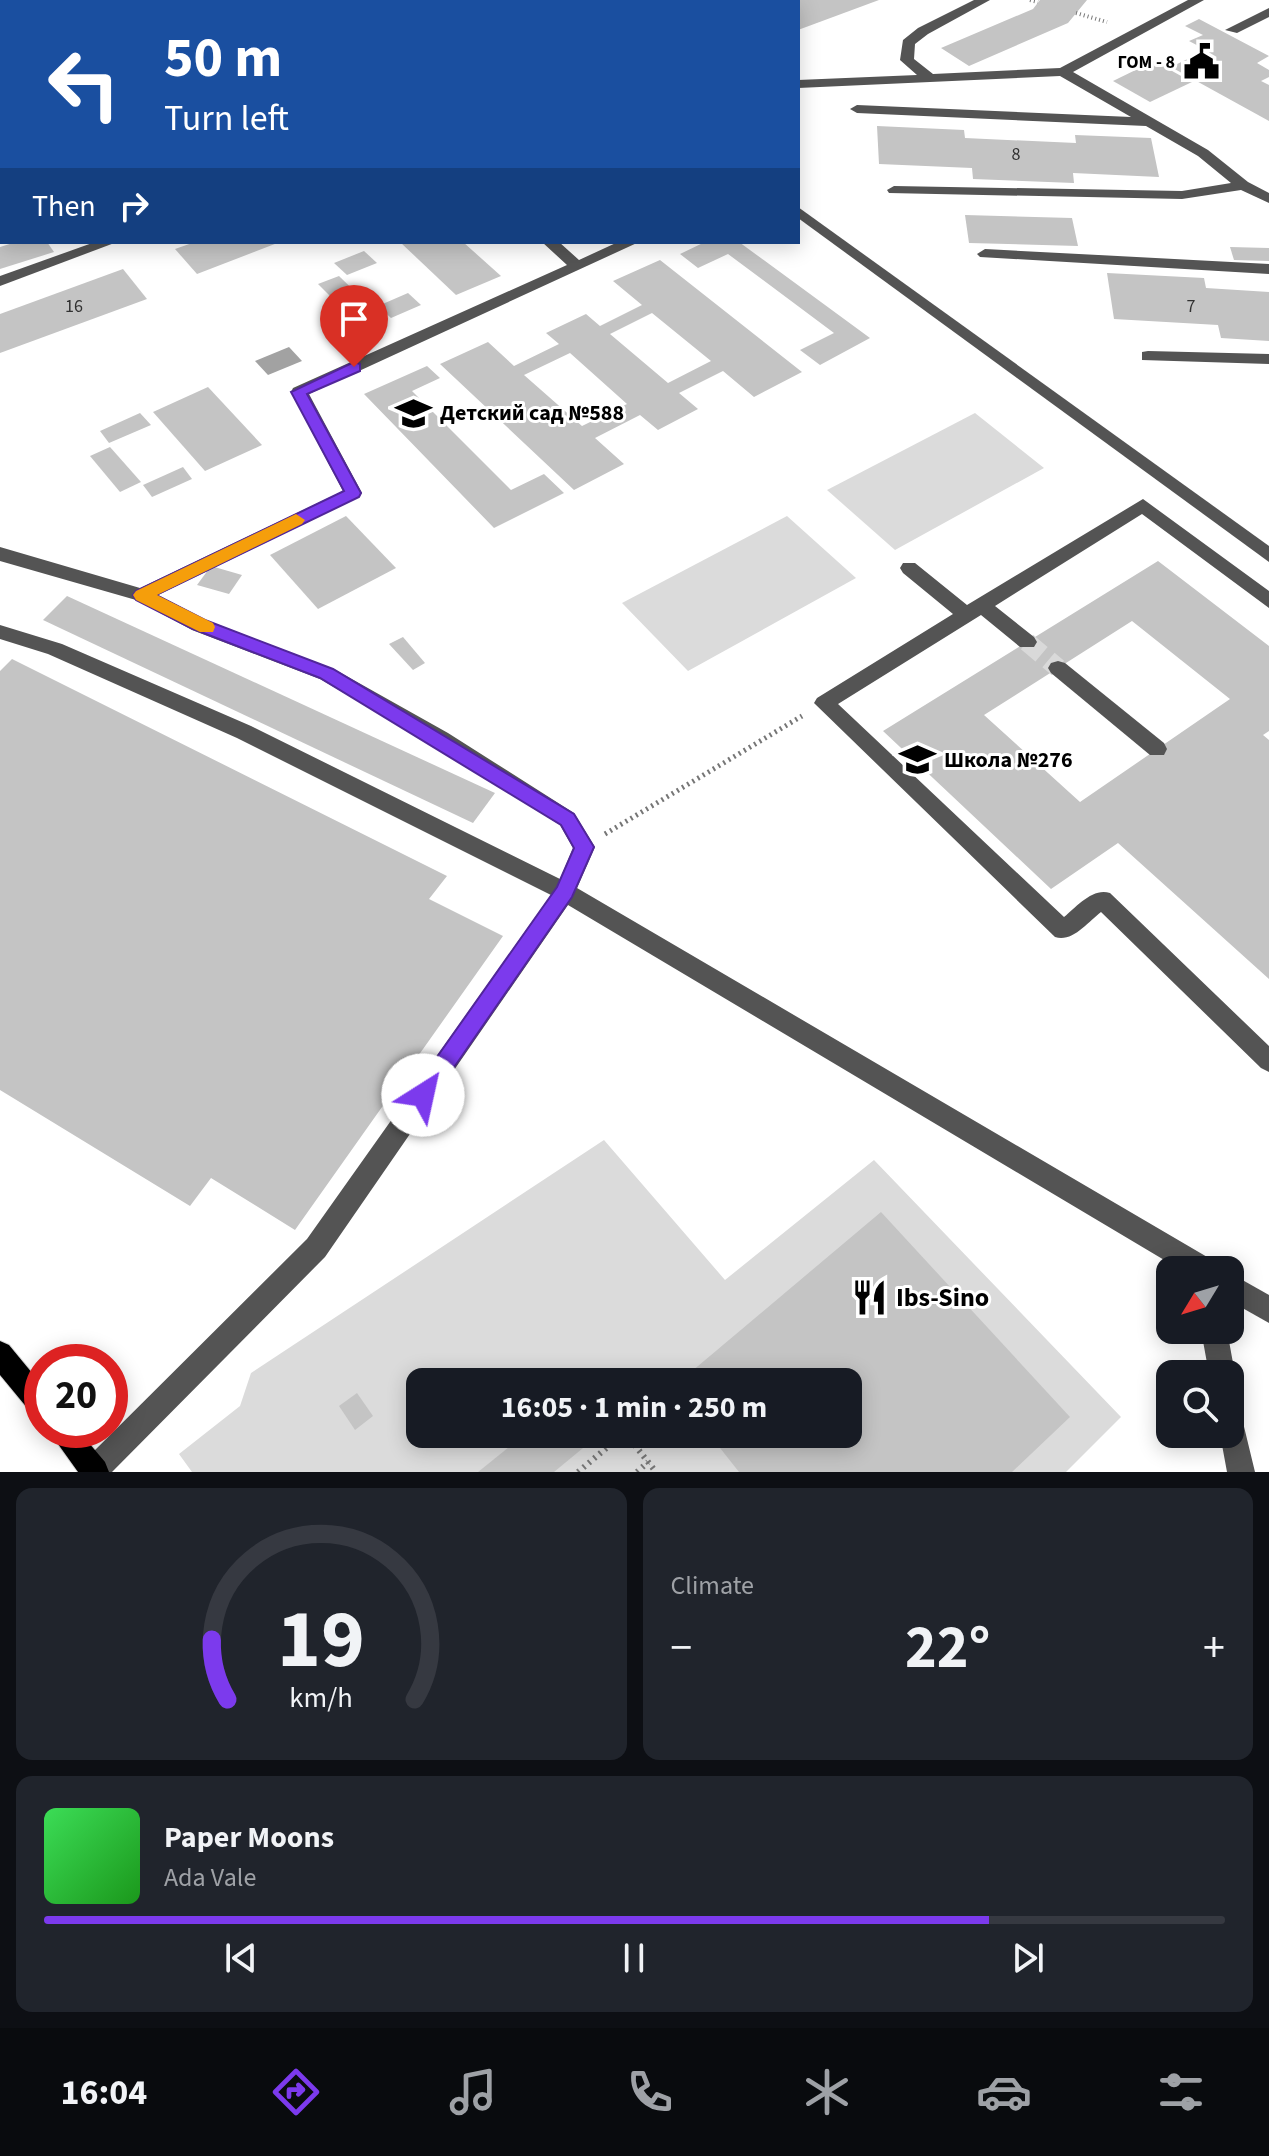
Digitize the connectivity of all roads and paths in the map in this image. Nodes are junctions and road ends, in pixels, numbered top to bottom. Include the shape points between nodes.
1 (984, 0) edge
2 (1030, 0) edge
3 (1198, 0) edge
4 (1038, 2) dead end
5 (964, 4) edge
6 (1269, 12) edge
7 (1232, 30) dead end
8 (1063, 72) junction
9 (930, 78) junction
10 (800, 84) edge
11 (857, 109) dead end
12 (1149, 122) junction
13 (1243, 185) junction
14 (894, 190) dead end
15 (1269, 199) edge
16 (800, 212) edge
17 (103, 244) edge
18 (552, 244) edge
19 (626, 244) edge
20 (985, 254) dead end
21 (577, 266) junction
22 (1269, 269) edge
23 (0, 281) edge
24 (1148, 356) dead end
25 (1269, 359) edge
26 (0, 554) edge
27 (1269, 555) edge
28 (909, 568) dead end
29 (142, 595) junction
30 (1269, 601) edge
31 (974, 610) junction
32 (0, 632) edge
33 (1027, 642) tunnel mouth
34 (1058, 668) tunnel mouth
35 (824, 703) junction
36 (1157, 749) dead end
37 (584, 847) junction
38 (565, 892) junction
39 (1269, 1061) edge
40 (1181, 1256) edge
41 (1244, 1295) edge
42 (1269, 1310) edge
43 (0, 1354) edge
44 (24, 1384) edge
45 (75, 1448) edge
46 (607, 1448) edge
47 (636, 1448) edge
48 (1236, 1448) edge
49 (648, 1462) junction
50 (94, 1471) edge
51 (578, 1472) edge
52 (637, 1472) edge
53 (656, 1472) edge
54 (1241, 1472) edge

1 - 5 street
2 - 4 path
3 - 8 street
5 - 9 street via 908,43 907,60
6 - 7 street
8 - 9 street
8 - 12 street
9 - 10 street
11 - 12 street
12 - 13 street via 1203,153
13 - 14 street via 1182,195
13 - 15 street
16 - 27 street
17 - 23 street
18 - 21 street
19 - 21 street
20 - 22 street
21 - 29 street via 299,392 353,493
24 - 25 street
26 - 29 street
28 - 31 street
29 - 37 street via 199,625 327,674 390,709 567,819
30 - 31 street via 1143,505
31 - 33 street
31 - 35 street
32 - 38 street via 55,649 244,732
34 - 36 street
35 - 37 path
35 - 39 street via 1063,930 1102,899
37 - 38 street
38 - 40 street
38 - 50 street via 316,1248
41 - 42 street
43 - 44 main road
45 - 50 main road
46 - 51 path
47 - 49 path
48 - 54 street
49 - 52 path
49 - 53 path

